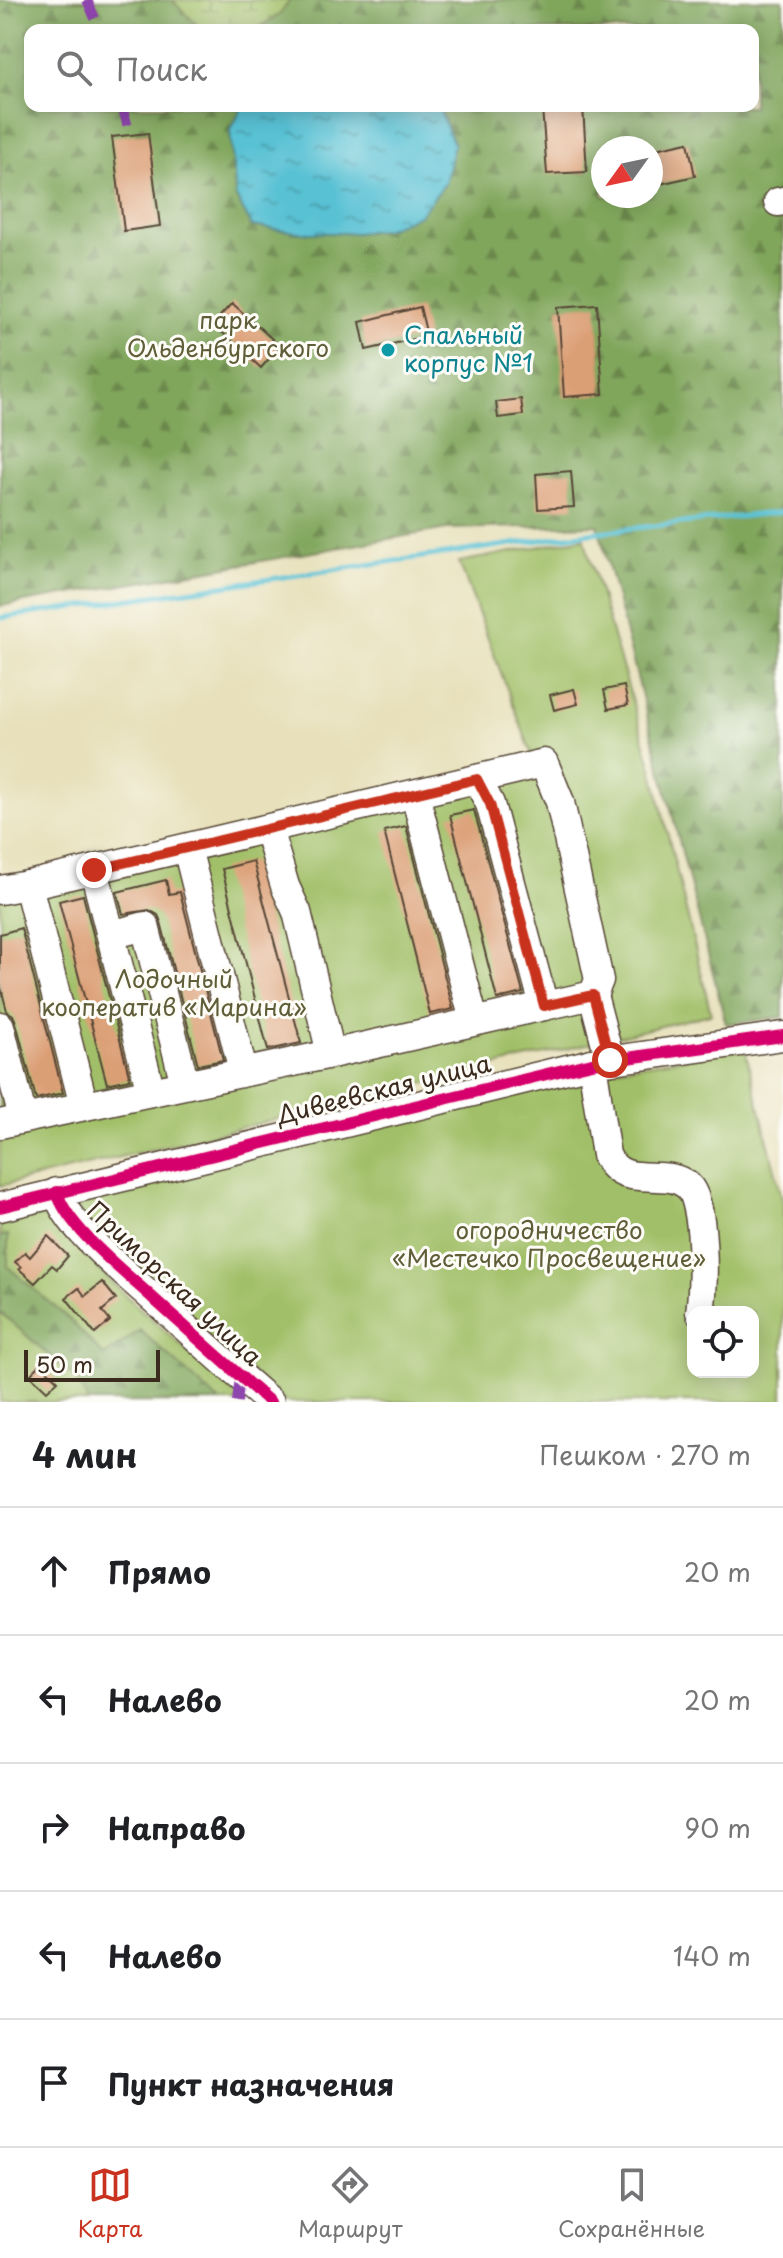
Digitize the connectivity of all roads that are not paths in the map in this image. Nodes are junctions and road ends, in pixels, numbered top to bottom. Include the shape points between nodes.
1 (477, 779) junction
2 (415, 794) junction
3 (268, 829) junction
4 (187, 848) junction
5 (94, 870) junction
6 (14, 888) edge
7 (111, 935) junction
8 (593, 995) junction
9 (544, 1006) junction
10 (474, 1021) junction
11 (0, 1026) edge
12 (783, 1036) edge
13 (331, 1054) junction
14 (601, 1062) junction
15 (243, 1071) junction
16 (185, 1084) junction
17 (151, 1092) junction
18 (84, 1106) junction
19 (12, 1121) edge
20 (57, 1192) junction
21 (0, 1207) edge
22 (700, 1306) edge
23 (270, 1402) edge

1 - 2 street
1 - 8 street via 544,763 560,802 599,980
1 - 9 street via 490,804
2 - 3 street
2 - 10 street
3 - 4 street
3 - 13 street via 297,912
4 - 5 street
4 - 15 street
5 - 6 street
5 - 7 street
6 - 18 street
7 - 16 street via 145,926
7 - 17 street
8 - 9 street
8 - 14 street
9 - 10 street
10 - 13 street
11 - 19 street
12 - 14 street, Дивеевская улица
13 - 15 street
14 - 20 street, Дивеевская улица
14 - 22 street via 606,1155 611,1165 629,1175 685,1183 695,1194 703,1244
15 - 16 street
16 - 17 street
17 - 18 street
18 - 19 street
20 - 21 street, Дивеевская улица
20 - 23 street, Приморская улица via 73,1221 104,1253

